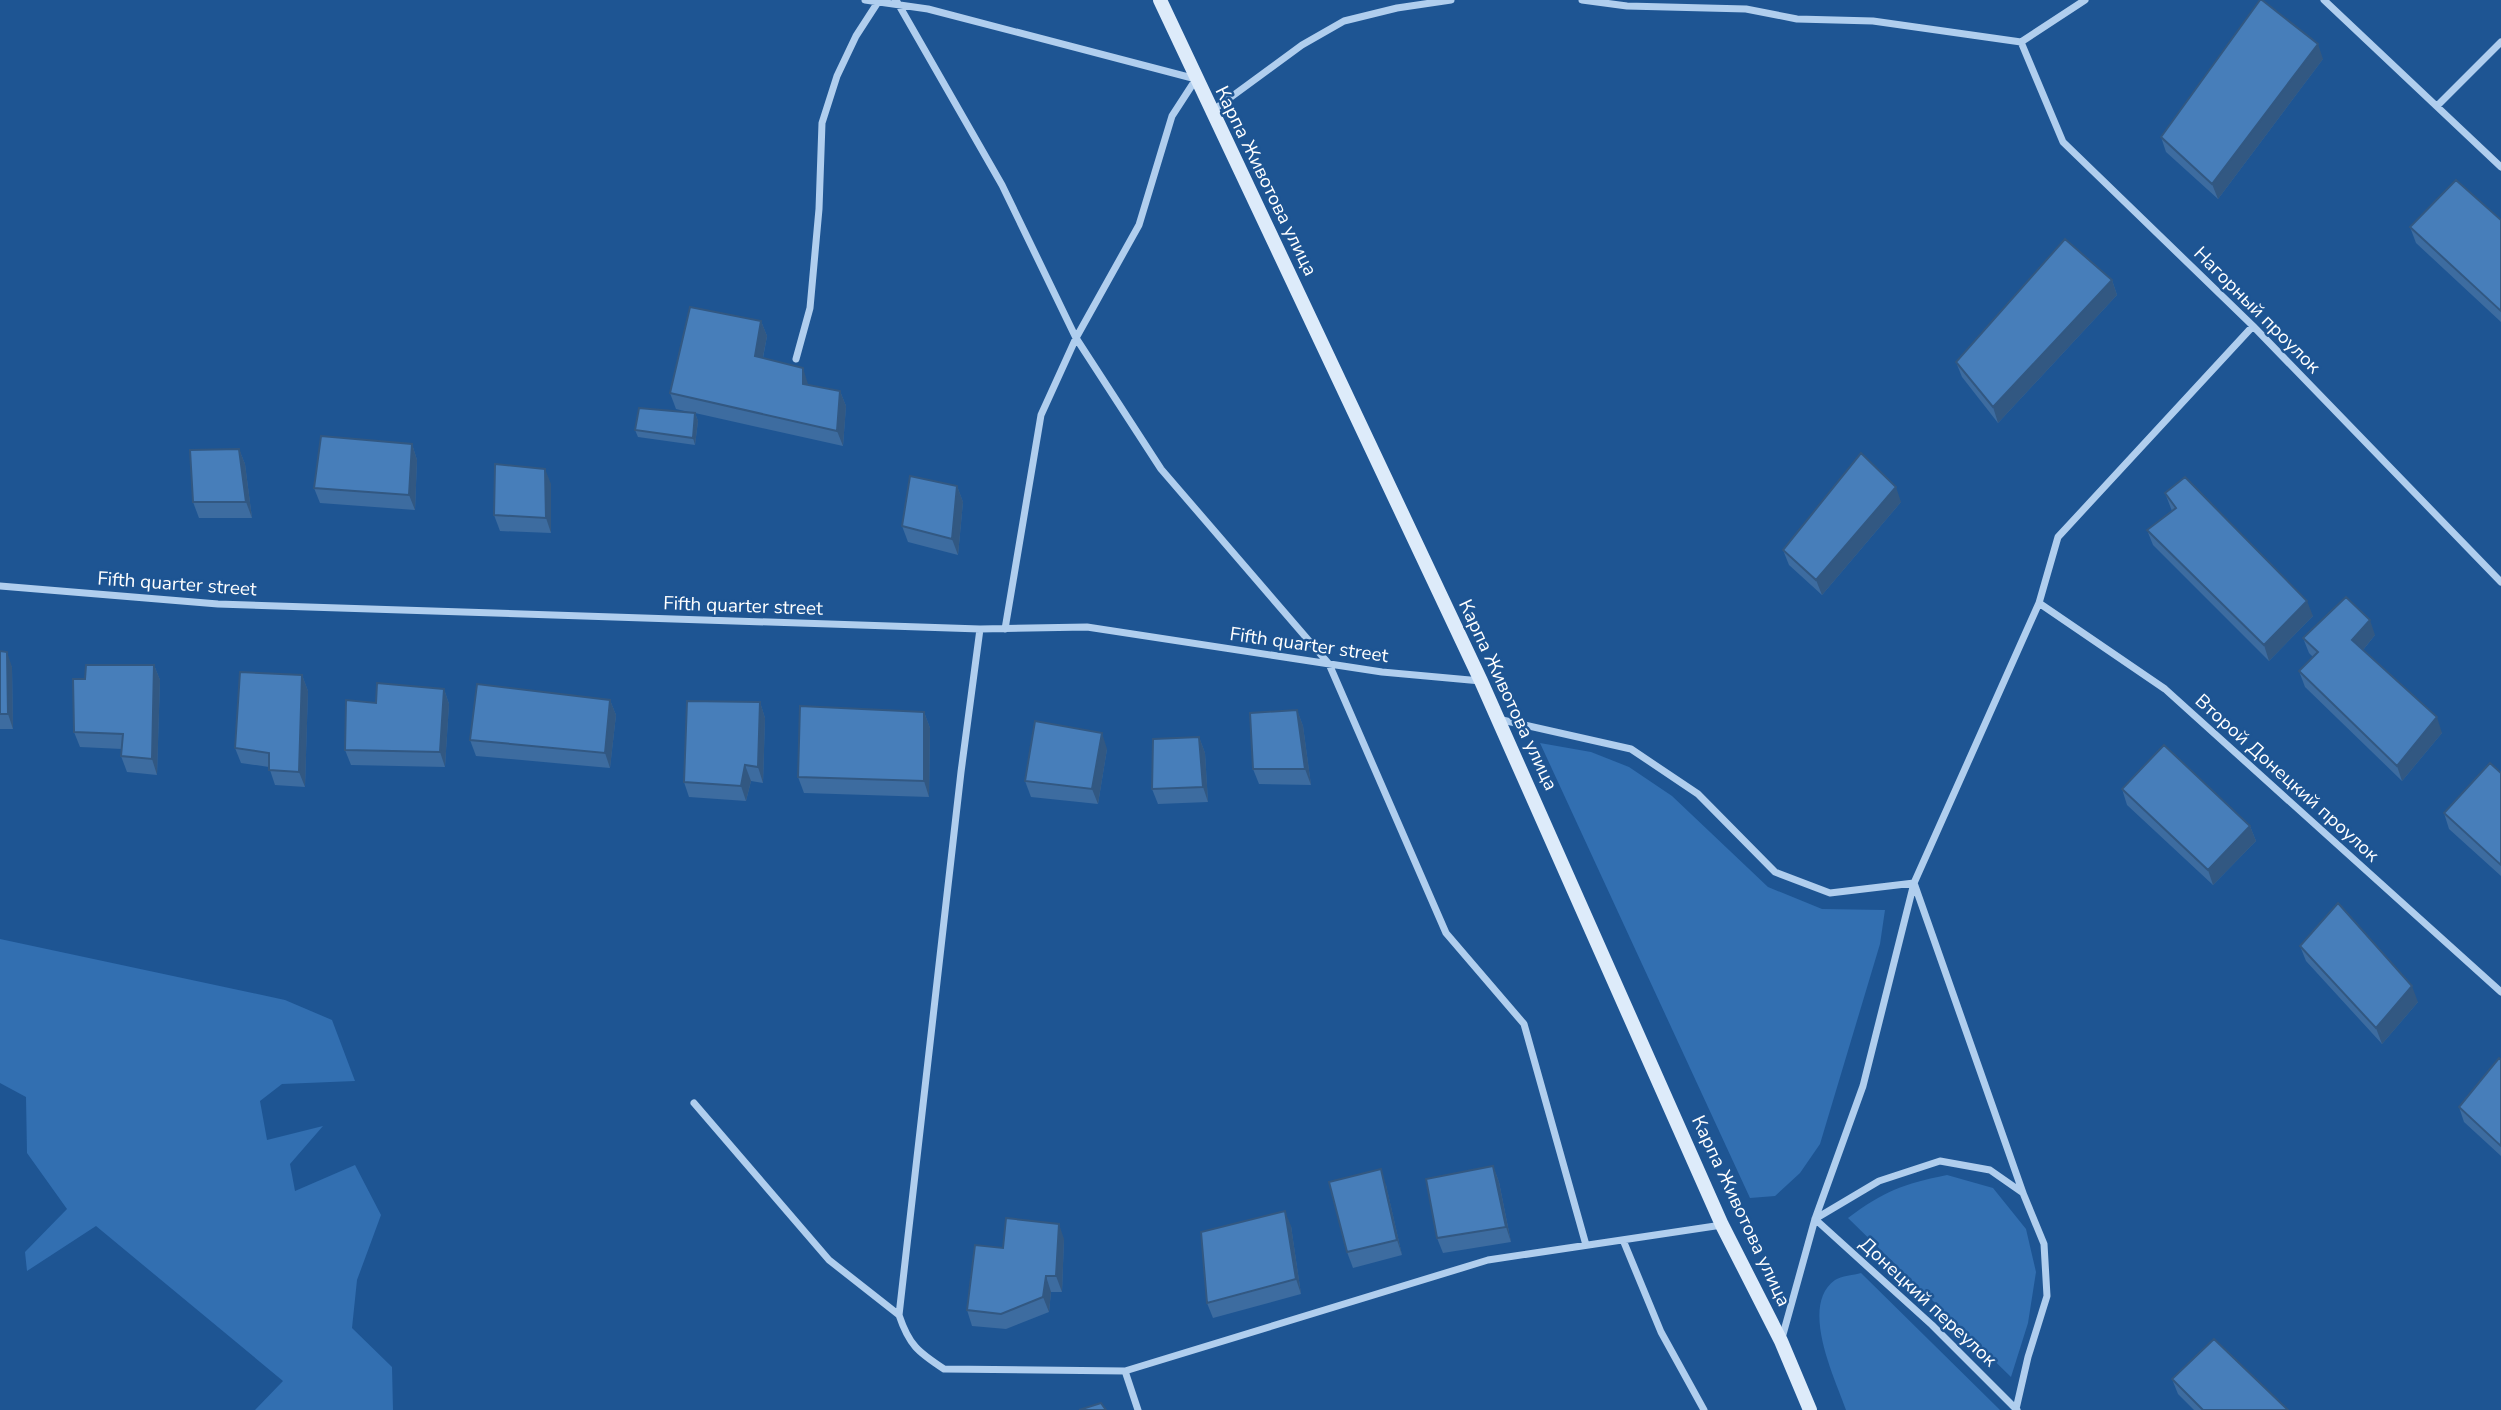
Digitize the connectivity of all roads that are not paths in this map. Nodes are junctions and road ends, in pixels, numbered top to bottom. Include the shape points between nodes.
1 (864, 0) edge
2 (1160, 0) edge
3 (1451, 0) edge
4 (1582, 0) edge
5 (2085, 0) edge
6 (2324, 0) edge
7 (878, 2) junction
8 (897, 2) edge
9 (2021, 42) junction
10 (2501, 42) edge
11 (1196, 79) junction
12 (2437, 106) junction
13 (1211, 111) junction
14 (2501, 167) edge
15 (2253, 326) junction
16 (1076, 338) junction
17 (796, 359) dead end
18 (2501, 582) edge
19 (0, 586) edge
20 (2039, 603) junction
21 (980, 629) junction
22 (1006, 629) junction
23 (1329, 664) junction
24 (1482, 681) junction
25 (1499, 719) junction
26 (1914, 883) junction
27 (2501, 992) edge
28 (694, 1104) dead end
29 (2023, 1194) junction
30 (1815, 1219) junction
31 (1723, 1225) junction
32 (1623, 1240) junction
33 (1586, 1245) junction
34 (899, 1315) junction
35 (1781, 1341) junction
36 (1125, 1371) junction
37 (1138, 1410) edge
38 (1703, 1410) edge
39 (1810, 1410) edge
40 (2017, 1410) edge

1 - 7 street
2 - 11 main road, Карпа Животова улица
3 - 13 street via 1344,21 1302,45
4 - 9 street via 1873,21
5 - 9 street
6 - 12 street
7 - 8 street
7 - 17 street via 837,76 822,123 810,308
8 - 11 street
8 - 16 street via 1002,185
9 - 15 street, Нагорный проулок via 2063,142
10 - 12 street
11 - 13 main road, Карпа Животова улица
11 - 16 street via 1172,116 1139,225
12 - 14 street
13 - 24 main road, Карпа Животова улица
15 - 18 street, Нагорный проулок
15 - 20 street via 2058,537
16 - 22 street via 1041,415
16 - 23 street via 1161,469
19 - 21 street, Fifth quarter street via 218,604
20 - 26 street
20 - 27 street, Второй Донецкий проулок via 2165,689
21 - 22 street, Fifth quarter street
21 - 34 street
22 - 23 street, Fifth quarter street via 1087,628
23 - 24 street, Fifth quarter street
23 - 33 street via 1446,933 1524,1024
24 - 25 main road, Карпа Животова улица
25 - 26 street via 1631,749 1698,794 1775,872 1830,893
25 - 31 main road, Карпа Животова улица
26 - 29 street
26 - 30 street via 1863,1086
28 - 34 street via 829,1260
29 - 30 street via 1990,1170 1940,1161 1879,1181
29 - 40 street via 2044,1244 2047,1296
30 - 35 street
30 - 40 street, Донецкий переулок
31 - 32 street
31 - 35 main road, Карпа Животова улица
32 - 33 street
32 - 38 street via 1661,1332
33 - 36 street via 1488,1260
34 - 36 street via 906,1336 919,1353 944,1369
35 - 39 main road, Карпа Животова улица
36 - 37 street

